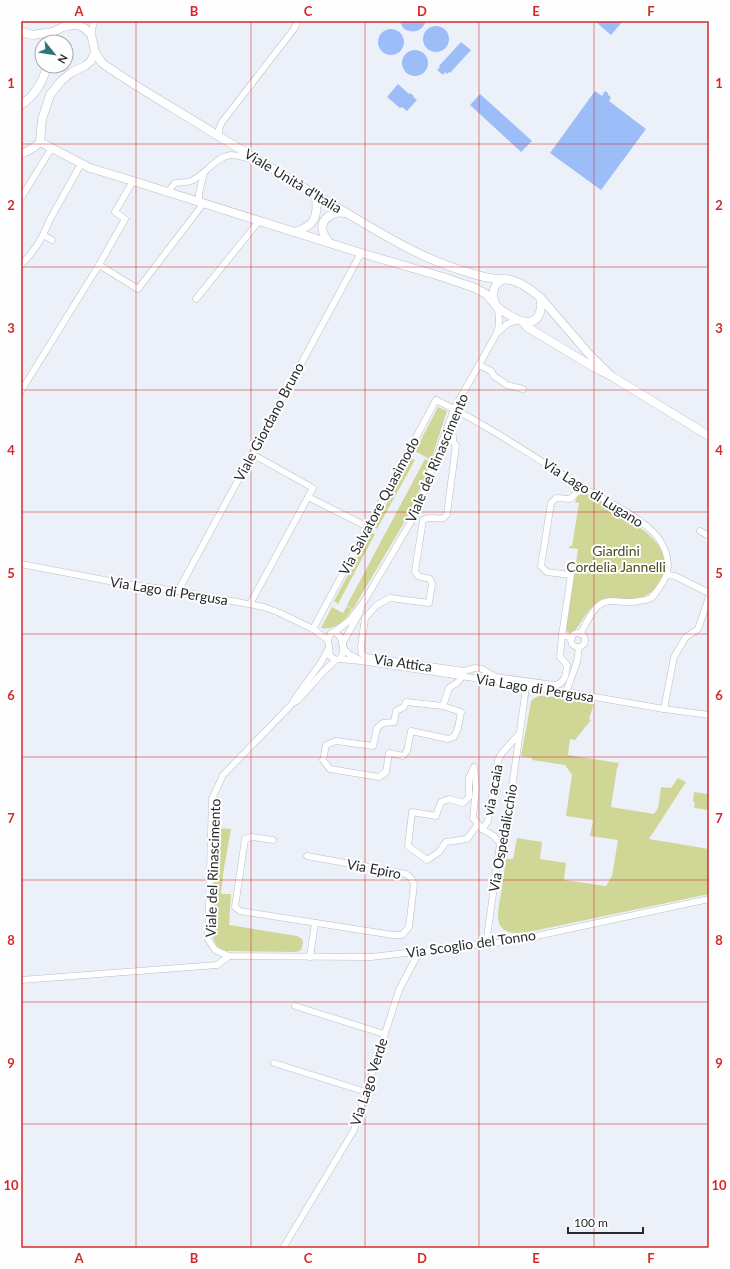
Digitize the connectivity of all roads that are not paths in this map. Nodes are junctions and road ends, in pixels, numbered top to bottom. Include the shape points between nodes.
1 (94, 21) edge
2 (298, 21) edge
3 (74, 23) edge
4 (21, 32) edge
5 (53, 32) joint
6 (91, 34) junction
7 (95, 52) junction
8 (45, 74) edge
9 (21, 105) edge
10 (219, 136) junction
11 (40, 142) junction
12 (50, 152) junction
13 (21, 153) edge
14 (261, 162) junction
15 (81, 164) junction
16 (204, 172) junction
17 (133, 181) junction
18 (21, 190) edge
19 (168, 192) junction
20 (316, 196) junction
21 (21, 198) edge
22 (201, 203) junction
23 (346, 213) junction
24 (259, 221) junction
25 (294, 232) junction
26 (43, 234) junction
27 (52, 240) dead end
28 (329, 243) junction
29 (361, 253) junction
30 (21, 265) edge
31 (99, 265) junction
32 (506, 279) junction
33 (540, 297) junction
34 (196, 299) dead end
35 (496, 305) junction
36 (521, 321) junction
37 (497, 333) junction
38 (478, 365) junction
39 (611, 376) junction
40 (523, 390) dead end
41 (21, 391) edge
42 (454, 409) junction
43 (446, 435) junction
44 (709, 436) edge
45 (252, 454) junction
46 (583, 488) junction
47 (308, 497) junction
48 (368, 527) junction
49 (700, 531) dead end
50 (709, 536) edge
51 (21, 564) edge
52 (667, 575) junction
53 (178, 591) junction
54 (709, 593) edge
55 (709, 597) edge
56 (363, 603) junction
57 (250, 604) junction
58 (313, 629) junction
59 (333, 633) junction
60 (580, 634) junction
61 (562, 635) junction
62 (572, 638) junction
63 (328, 640) junction
64 (343, 646) junction
65 (579, 647) junction
66 (328, 648) junction
67 (338, 659) junction
68 (361, 661) junction
69 (482, 669) junction
70 (462, 677) junction
71 (479, 680) junction
72 (526, 687) junction
73 (566, 692) junction
74 (293, 703) junction
75 (443, 706) junction
76 (664, 709) junction
77 (709, 715) edge
78 (520, 732) junction
79 (480, 826) junction
80 (273, 840) dead end
81 (500, 844) junction
82 (307, 856) dead end
83 (709, 899) edge
84 (315, 923) junction
85 (486, 944) junction
86 (419, 952) junction
87 (229, 956) junction
88 (310, 957) junction
89 (21, 980) edge
90 (296, 1006) dead end
91 (384, 1034) junction
92 (274, 1063) dead end
93 (366, 1092) junction
94 (283, 1248) edge

1 - 6 street
2 - 10 street via 222,122
3 - 5 main road
3 - 6 main road
4 - 5 main road via 33,35
6 - 7 main road, Viale Unità d'Italia
7 - 10 main road, Viale Unità d'Italia via 102,63
7 - 11 main road via 91,61 72,72 50,94 42,119
8 - 9 main road via 35,92
10 - 14 main road, Viale Unità d'Italia
11 - 12 main road, Viale Unità d'Italia
11 - 13 main road via 28,152
12 - 15 main road, Viale Unità d'Italia
12 - 18 street via 41,158
12 - 21 street
14 - 16 street via 232,155 221,157
14 - 20 main road, Viale Unità d'Italia
15 - 17 main road, Viale Unità d'Italia
15 - 26 street
16 - 19 street via 191,181 175,183
16 - 22 street
17 - 19 main road, Viale Unità d'Italia
17 - 31 street via 115,212 126,219
19 - 22 main road, Viale Unità d'Italia
20 - 23 main road, Viale Unità d'Italia
20 - 25 main road via 316,216 305,228
22 - 24 main road, Viale Unità d'Italia
22 - 31 street via 138,289
23 - 28 main road via 334,213 324,221 322,227
23 - 32 main road, Viale Unità d'Italia via 406,248 448,266 482,277
24 - 25 main road, Viale Unità d'Italia
24 - 34 street
25 - 28 main road, Viale Unità d'Italia
26 - 27 street
26 - 30 street
28 - 29 main road, Viale Unità d'Italia
29 - 35 main road, Viale Unità d'Italia via 475,288 486,294
29 - 45 street, Viale Giordano Bruno
31 - 41 street
32 - 33 main road, Viale Unità d'Italia via 517,282
32 - 35 main road via 495,286 492,294
33 - 36 main road via 541,312 537,318
33 - 39 main road, Viale Unità d'Italia
35 - 36 main road, Viale Unità d'Italia
35 - 37 street, Viale del Rinascimento via 500,324
36 - 37 street, Viale del Rinascimento via 507,324
36 - 39 main road, Viale Unità d'Italia
37 - 38 street, Viale del Rinascimento
38 - 40 street via 491,371 507,385
38 - 42 street, Viale del Rinascimento
39 - 44 main road, Viale Unità d'Italia
42 - 43 street, Viale del Rinascimento
42 - 46 street, Via Lago di Lugano via 525,450
42 - 48 street, Via Salvatore Quasìmodo via 437,397
43 - 56 street, Viale del Rinascimento via 415,515
43 - 69 street, Via Attica via 453,437 456,445 447,514 440,519 423,520 414,571 418,576 430,579 432,584 429,603 390,598 377,605 365,618 362,654 366,657 464,671
45 - 47 street via 313,488
45 - 53 street, Viale Giordano Bruno
46 - 52 street, Via Lago di Lugano via 634,517 653,532 666,551
46 - 61 street via 570,500 556,498 550,503 541,566 547,572 571,575
47 - 48 street
47 - 57 street
48 - 58 street, Via Salvatore Quasìmodo
49 - 50 street
51 - 53 street, Via Lago di Pergusa via 125,584
52 - 54 street via 675,576
52 - 60 street via 651,598 630,602 605,602 598,606
53 - 57 street, Via Lago di Pergusa
55 - 76 street via 698,629 686,637 674,657
56 - 59 street via 349,621
56 - 64 street
57 - 58 street, Via Lago di Pergusa via 264,606
58 - 59 street, Via Lago di Pergusa
58 - 63 street, Via Lago di Pergusa
59 - 63 street
59 - 64 street via 340,636
60 - 62 street via 574,634
60 - 65 street via 585,641
61 - 62 street
61 - 69 street via 560,657 567,665 564,681 559,684 496,677
62 - 65 street via 573,644
63 - 66 street
64 - 67 street via 343,653
64 - 68 street via 350,655
65 - 73 street via 577,662
66 - 67 street via 330,656
66 - 74 street, Viale del Rinascimento
67 - 68 street, Via Lago di Pergusa
67 - 74 street, Viale del Rinascimento
68 - 70 street, Via Lago di Pergusa
69 - 71 street
70 - 71 street, Via Lago di Pergusa
70 - 75 street via 449,688
71 - 72 street, Via Lago di Pergusa
72 - 73 street, Via Lago di Pergusa
72 - 78 street, Via Ospedalicchio
73 - 76 street, Via Lago di Pergusa
74 - 87 street, Viale del Rinascimento via 223,775 212,799 208,939 215,950
75 - 75 street via 406,702 404,707 396,711 394,722 383,723 377,728 373,746 336,741 326,745 324,760 330,769 379,777 386,772 389,753 403,756 407,752 411,731 454,738 461,712
76 - 77 street, Via Lago di Pergusa
78 - 79 street, via acaia via 498,760 488,822
78 - 81 street, Via Ospedalicchio via 506,828
79 - 79 street via 467,839 446,842 439,852 427,860 408,846 412,812 436,816 441,802 449,799 463,803 469,797 469,778 474,767 476,788 473,818
79 - 81 street, via acaia
80 - 84 street via 252,837 244,839 234,907 240,911
81 - 85 street, Via Ospedalicchio
82 - 84 street, Via Epiro via 406,874 412,878 414,884 409,927 402,935
83 - 85 street, Via Scoglio del Tonno via 513,941
84 - 88 street
85 - 86 street, Via Scoglio del Tonno
86 - 88 street, Via Scoglio del Tonno via 371,957
86 - 91 street, Via Lago Verde via 399,990
87 - 88 street, Via Scoglio del Tonno
87 - 89 street via 218,965
90 - 91 street
91 - 93 street, Via Lago Verde
92 - 93 street
93 - 94 street, Via Lago Verde via 354,1130

